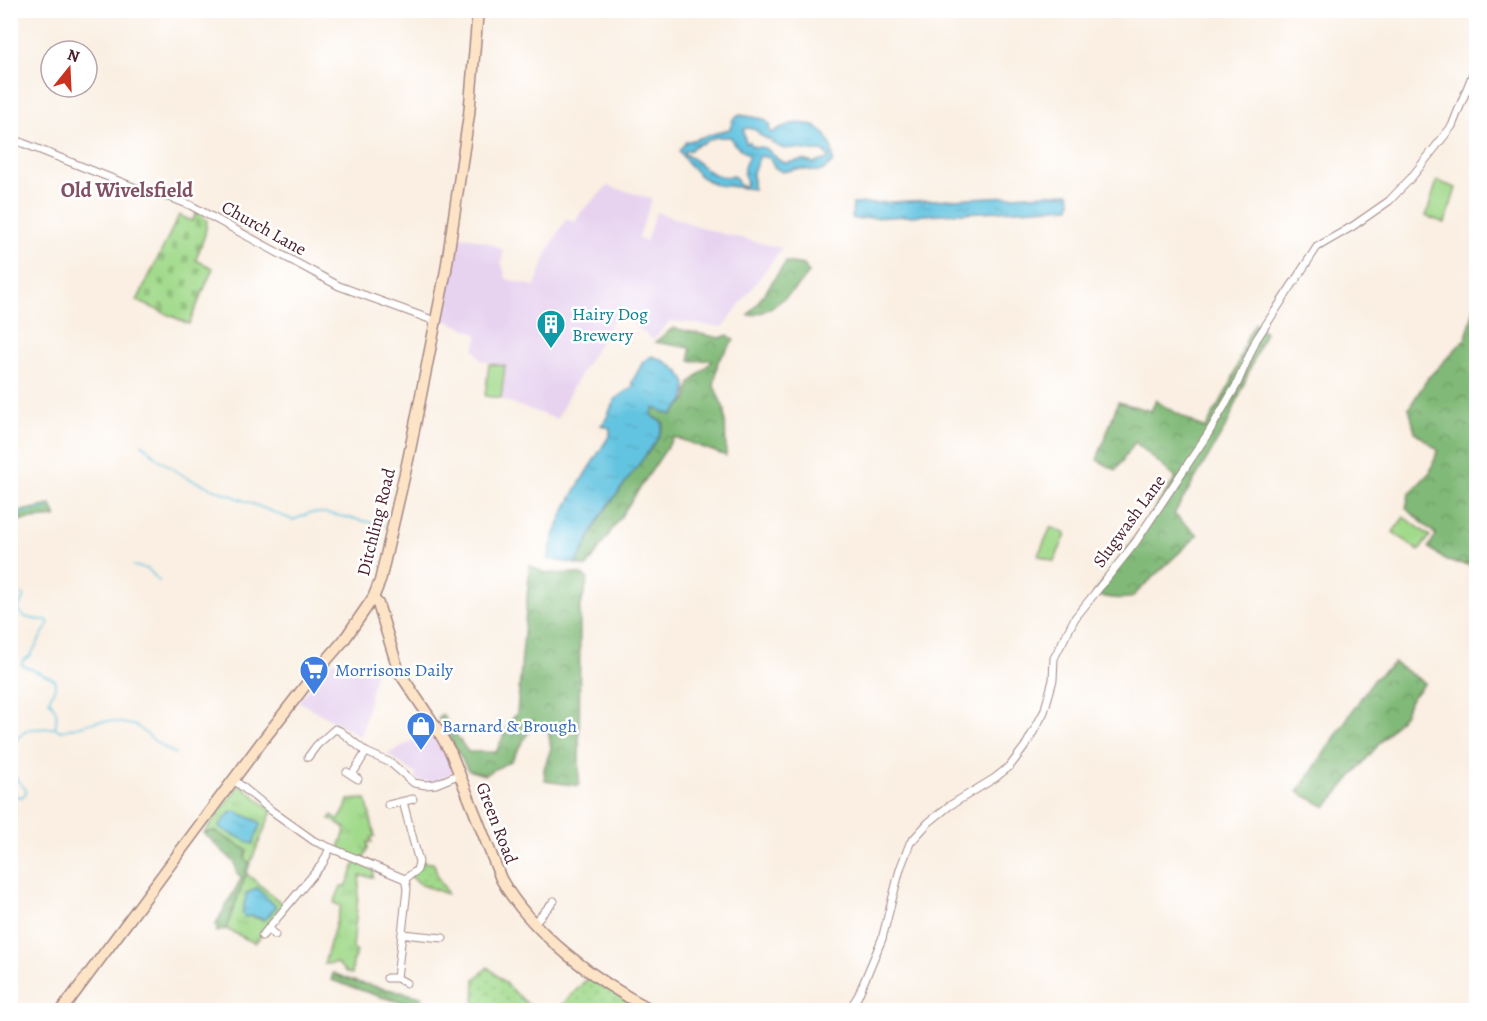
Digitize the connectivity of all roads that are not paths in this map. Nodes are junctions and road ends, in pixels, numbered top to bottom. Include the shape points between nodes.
1 (478, 10) edge
2 (1476, 66) edge
3 (10, 138) edge
4 (435, 321) junction
5 (373, 598) junction
6 (366, 752) junction
7 (308, 757) dead end
8 (460, 774) junction
9 (352, 775) dead end
10 (234, 780) junction
11 (413, 799) dead end
12 (404, 802) junction
13 (388, 805) dead end
14 (330, 848) junction
15 (405, 879) junction
16 (554, 901) dead end
17 (534, 923) junction
18 (268, 929) junction
19 (402, 934) junction
20 (274, 935) dead end
21 (262, 936) dead end
22 (443, 938) dead end
23 (387, 978) dead end
24 (397, 978) junction
25 (406, 983) dead end
26 (62, 1011) edge
27 (652, 1011) edge
28 (849, 1011) edge

1 - 4 main road, Ditchling Road via 469,115
2 - 28 street, Slugwash Lane via 1452,126 1411,178 1389,201 1317,247 1256,340 1236,386 1209,432 1142,533 1076,618 1054,658 1053,680 1044,712 1026,745 1010,766 949,806 909,843 882,939
3 - 4 street, Church Lane via 152,194 190,204 339,286
4 - 5 main road, Ditchling Road via 400,499
5 - 8 main road, Green Road via 399,672 436,727
5 - 10 main road, Ditchling Road
6 - 7 street via 335,729
6 - 8 street via 391,763 414,783 436,784
6 - 9 street
8 - 17 main road, Green Road via 501,879
10 - 14 street via 314,842
10 - 26 main road, Ditchling Road
11 - 12 street
12 - 13 street
12 - 15 street via 418,862 417,870
14 - 15 street
14 - 18 street
15 - 19 street
16 - 17 street
17 - 27 main road, Green Road via 591,973
18 - 20 street
18 - 21 street
19 - 22 street
19 - 24 street
23 - 24 street
24 - 25 street

